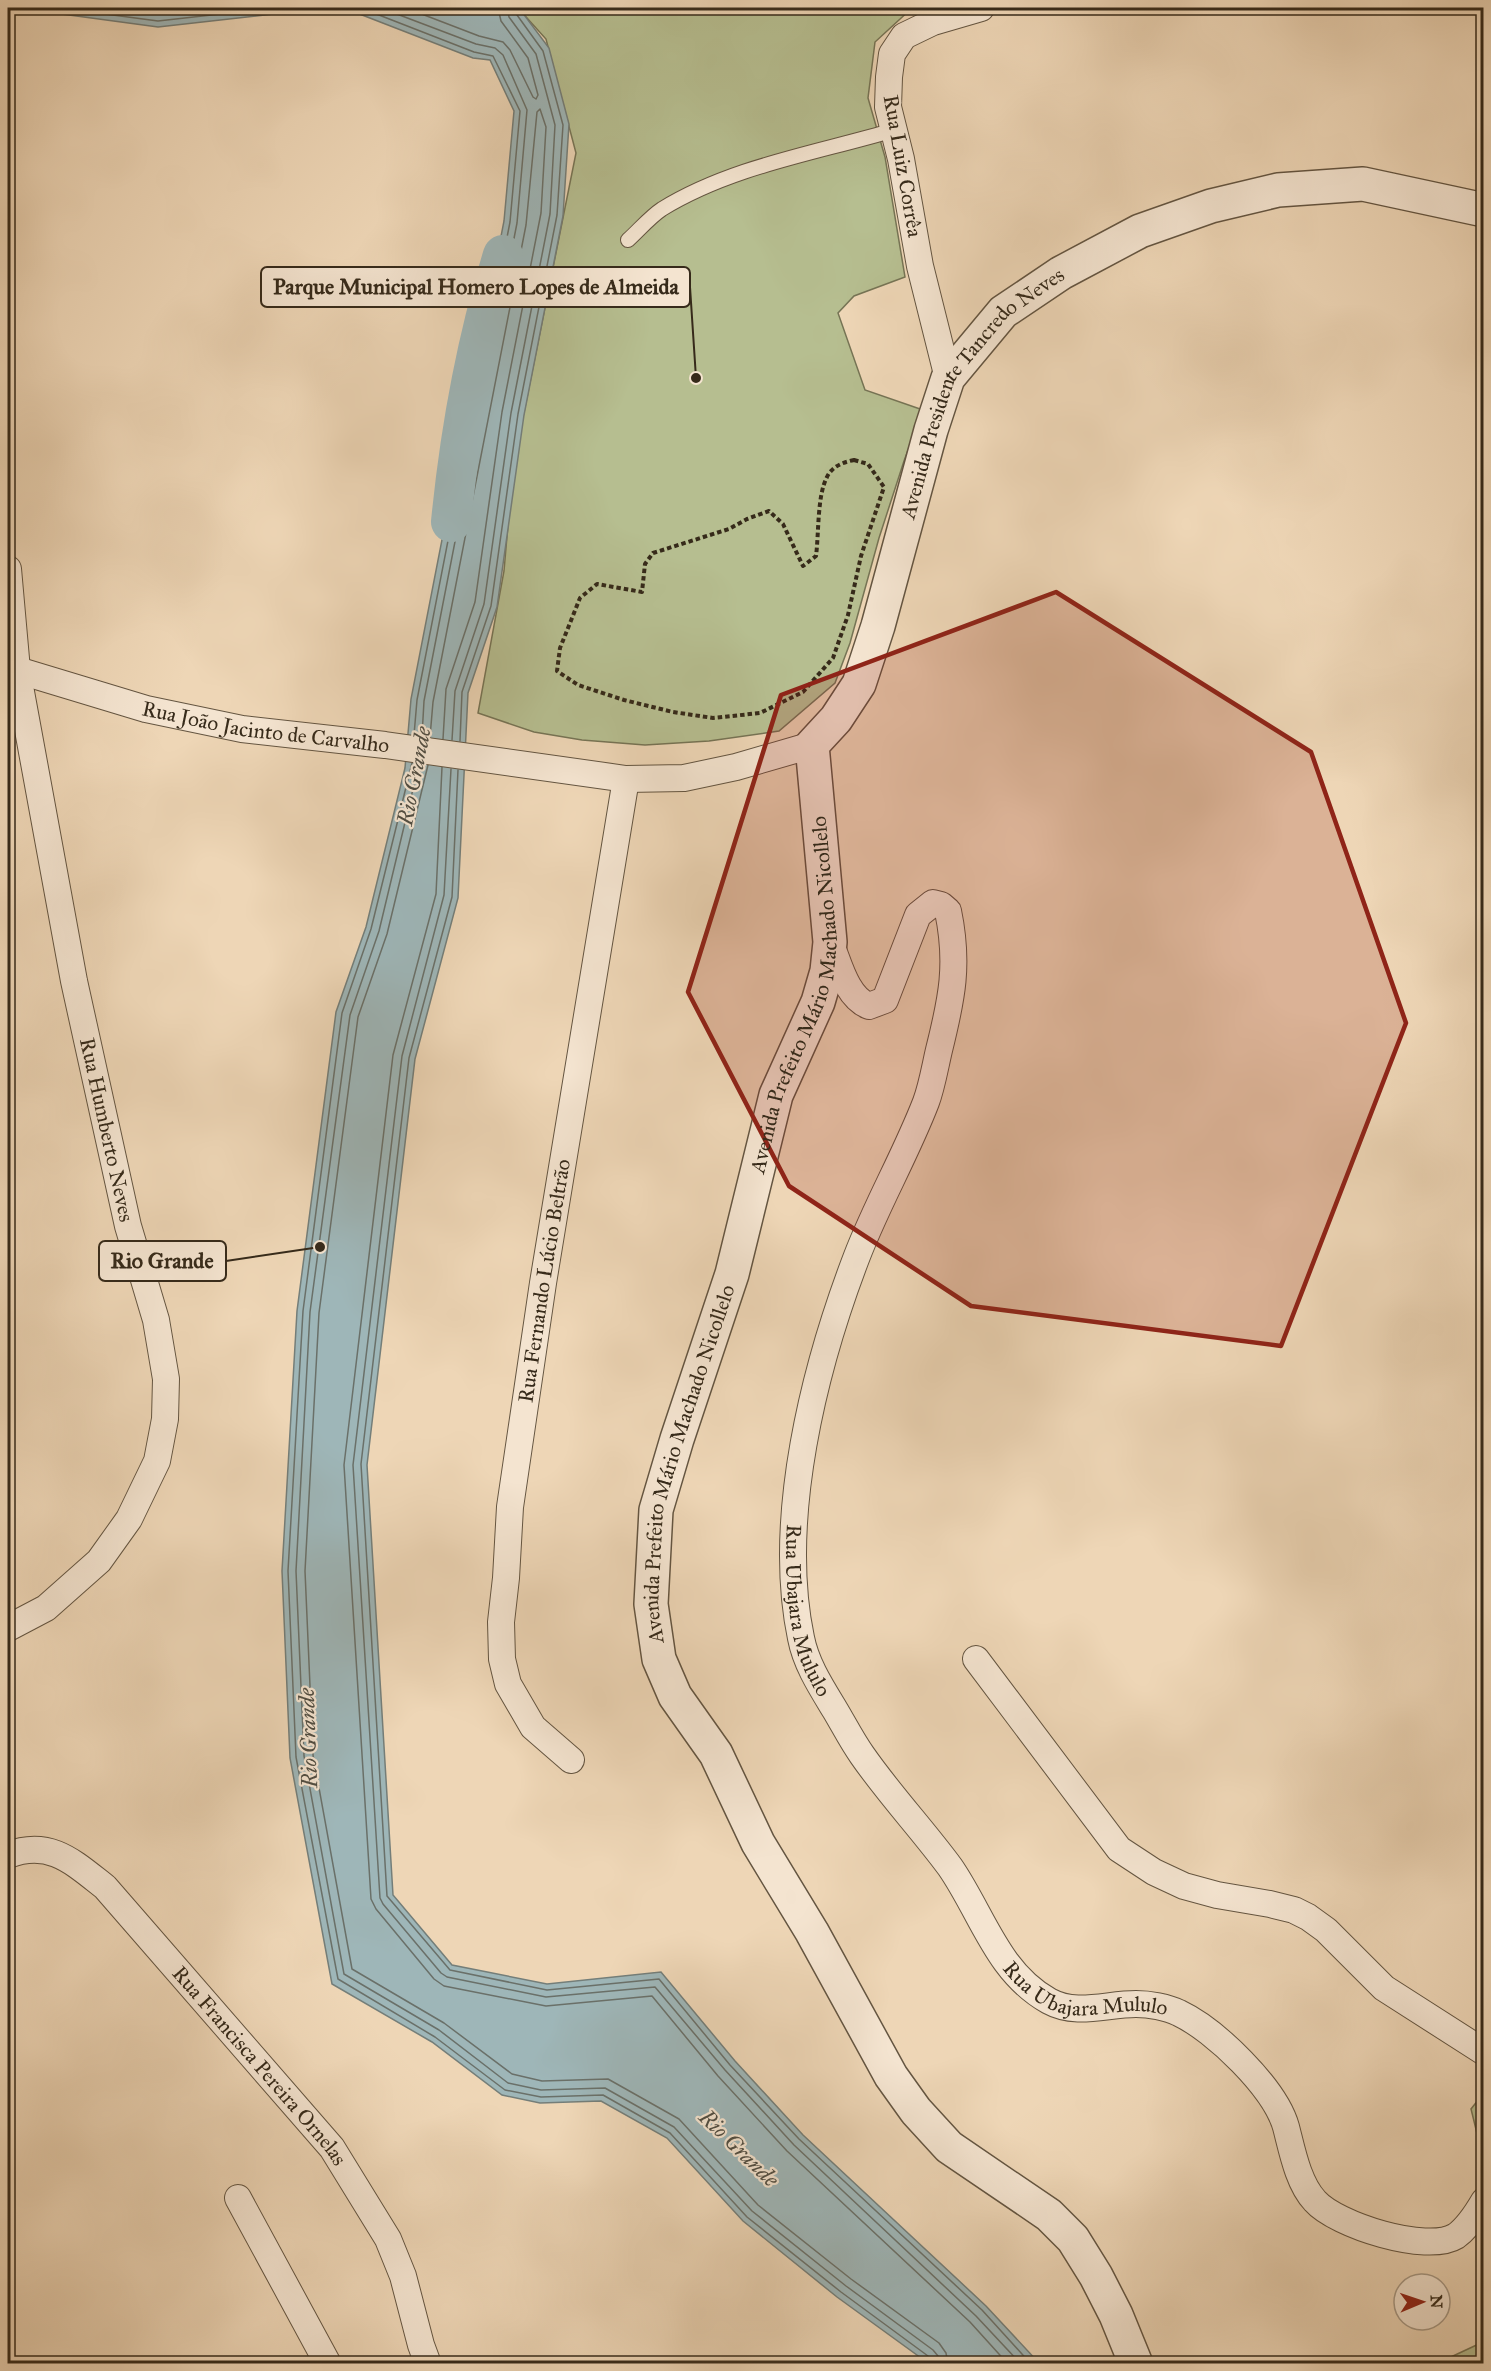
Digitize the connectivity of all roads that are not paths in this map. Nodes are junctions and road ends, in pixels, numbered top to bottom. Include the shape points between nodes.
1 (981, 8) edge
2 (894, 130) junction
3 (1484, 210) edge
4 (628, 240) dead end
5 (948, 378) junction
6 (8, 569) edge
7 (17, 670) junction
8 (812, 745) junction
9 (626, 779) junction
10 (830, 942) junction
11 (8, 1628) edge
12 (976, 1659) dead end
13 (571, 1760) dead end
14 (8, 1855) edge
15 (1484, 2052) edge
16 (238, 2198) dead end
17 (1484, 2201) edge
18 (328, 2364) edge
19 (428, 2364) edge
20 (1136, 2364) edge

1 - 2 street, Rua Luiz Corrêa via 933,22 904,36 892,54 889,77 888,107
2 - 4 lane via 738,174 696,190 660,211
2 - 5 street, Rua Luiz Corrêa via 920,266
3 - 5 street, Avenida Presidente Tancredo Neves via 1363,184 1278,190 1211,206 1140,231 1062,273 1003,312
5 - 8 street, Avenida Presidente Tancredo Neves via 859,684
6 - 7 street, Rua Humberto Neves
7 - 9 street, Rua João Jacinto de Carvalho via 146,709 242,729
7 - 11 street, Rua Humberto Neves via 74,981 128,1226 156,1320 166,1379 165,1419 157,1461 129,1519 99,1561 46,1608
8 - 9 street via 684,778
8 - 10 street, Avenida Prefeito Mário Machado Nicollelo
9 - 13 street, Rua Fernando Lúcio Beltrão via 543,1283 510,1507 501,1622 502,1659 508,1684 533,1727
10 - 17 street, Rua Ubajara Mululo via 851,991 869,1006 885,1000 918,915 933,903 948,910 955,960 950,1006 927,1099 858,1255 826,1345 804,1444 794,1526 794,1582 801,1640 814,1676 861,1754 952,1870 1006,1965 1033,1990 1053,2004 1080,2010 1139,2004 1175,2011 1197,2023 1264,2085 1283,2116 1298,2166 1314,2201 1329,2212 1366,2229 1413,2241 1437,2241 1456,2236
10 - 20 street, Avenida Prefeito Mário Machado Nicollelo via 818,1002 776,1095 732,1274 656,1510 651,1604 659,1659 675,1696 716,1754 758,1843 891,2076 949,2147 1049,2215 1072,2239 1116,2315
12 - 15 street via 1119,1849 1184,1886 1270,1904 1308,1917 1326,1929 1384,1988
14 - 19 street, Rua Francisca Pereira Ornelas via 22,1849 43,1849 74,1862 105,1887 332,2148 388,2239 403,2276
16 - 18 street

